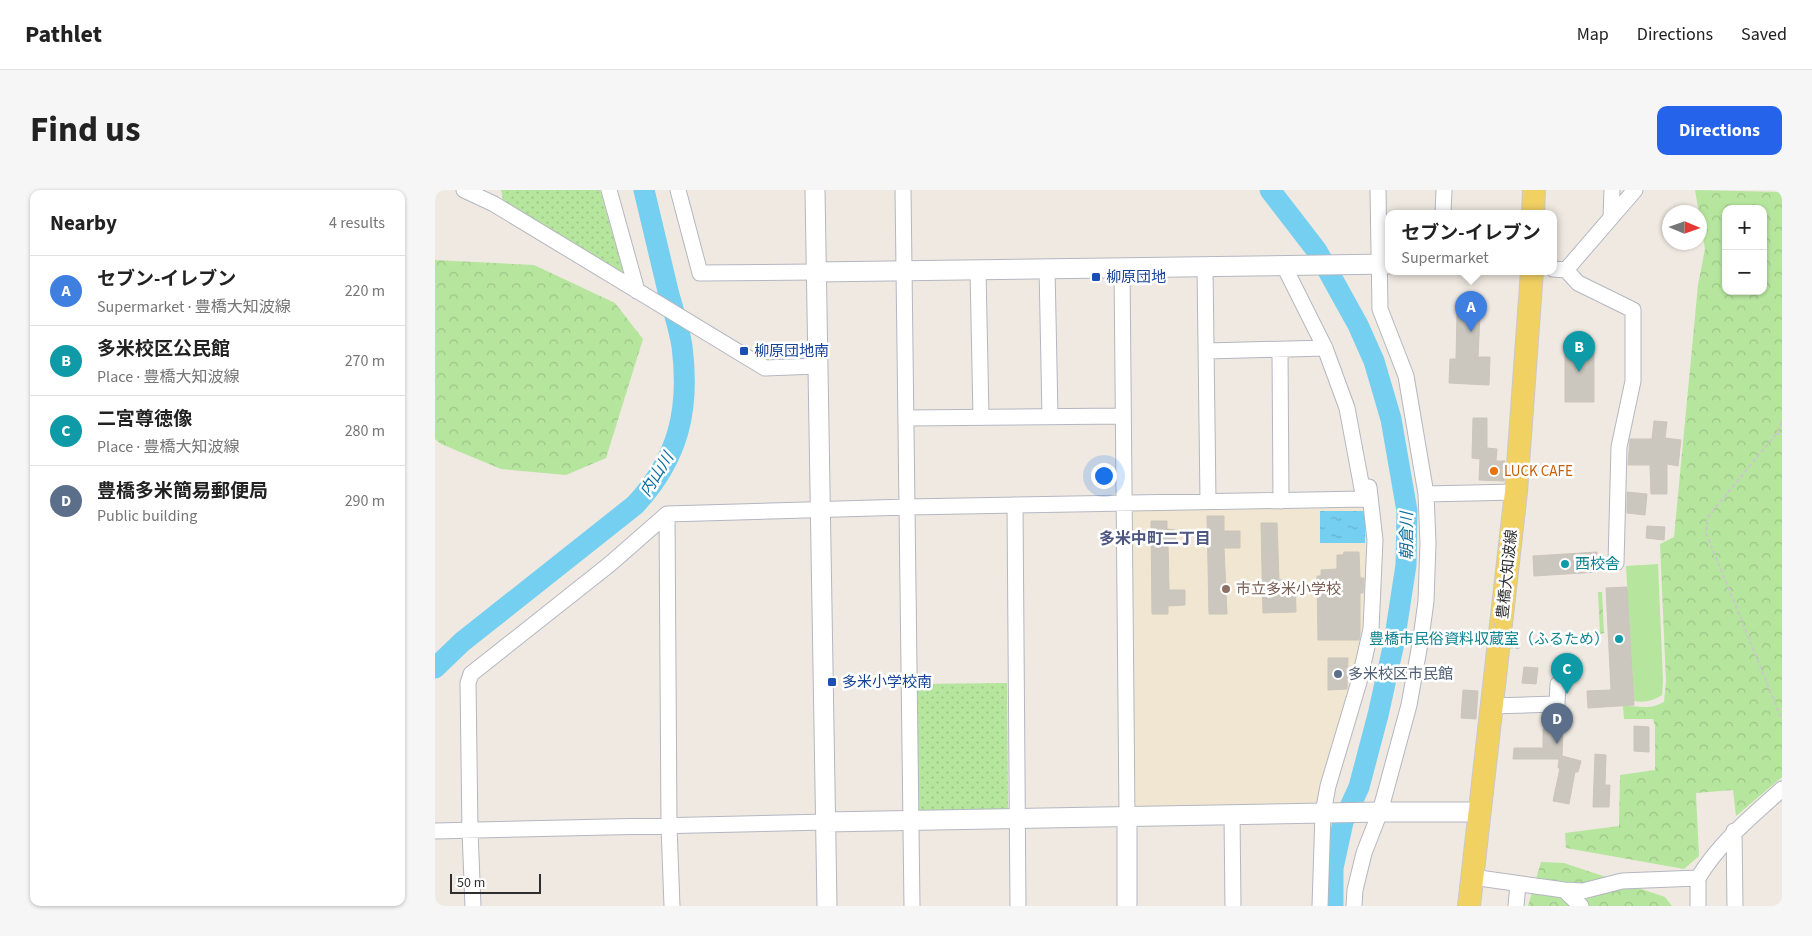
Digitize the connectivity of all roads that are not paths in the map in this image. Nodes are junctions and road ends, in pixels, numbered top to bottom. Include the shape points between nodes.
1 (464, 190) edge
2 (609, 190) edge
3 (678, 190) edge
4 (815, 190) edge
5 (903, 190) edge
6 (1378, 190) edge
7 (1444, 190) edge
8 (1534, 190) edge
9 (1612, 190) edge
10 (1635, 190) edge
11 (494, 197) edge
12 (1443, 210) edge
13 (1533, 210) edge
14 (1611, 218) junction
15 (1384, 264) edge
16 (1291, 266) junction
17 (1122, 267) junction
18 (1047, 268) junction
19 (1205, 268) junction
20 (978, 270) junction
21 (1560, 270) edge
22 (905, 271) junction
23 (816, 272) junction
24 (1532, 275) edge
25 (637, 291) junction
26 (1325, 348) junction
27 (1280, 350) junction
28 (1207, 351) junction
29 (817, 366) junction
30 (1347, 408) junction
31 (1050, 416) junction
32 (1123, 416) junction
33 (981, 417) junction
34 (907, 418) junction
35 (1516, 492) junction
36 (1426, 494) junction
37 (1208, 501) junction
38 (1281, 501) junction
39 (1124, 503) junction
40 (1015, 505) junction
41 (908, 507) junction
42 (820, 510) junction
43 (667, 514) junction
44 (1616, 563) dead end
45 (1559, 684) dead end
46 (1492, 706) junction
47 (1782, 790) edge
48 (1375, 812) junction
49 (1480, 812) junction
50 (1326, 813) junction
51 (1232, 815) junction
52 (1127, 817) junction
53 (1018, 818) junction
54 (911, 820) junction
55 (826, 822) junction
56 (669, 826) junction
57 (435, 831) edge
58 (470, 831) junction
59 (1734, 831) junction
60 (1472, 877) junction
61 (1698, 878) junction
62 (1518, 884) junction
63 (1564, 890) junction
64 (473, 906) edge
65 (672, 906) edge
66 (827, 906) edge
67 (912, 906) edge
68 (1018, 906) edge
69 (1127, 906) edge
70 (1233, 906) edge
71 (1320, 906) edge
72 (1354, 906) edge
73 (1469, 906) edge
74 (1515, 906) edge
75 (1581, 906) edge
76 (1698, 906) edge
77 (1735, 906) edge

1 - 11 street
2 - 25 street
3 - 23 street via 700,274
4 - 23 street
5 - 22 street
6 - 15 street
7 - 12 street
8 - 13 main road
9 - 14 street
10 - 14 street
11 - 25 street
14 - 21 street
15 - 16 street
15 - 36 street via 1380,309 1406,376
16 - 19 street
16 - 26 street
17 - 18 street
17 - 19 street
17 - 32 street
18 - 20 street
18 - 31 street
19 - 28 street
20 - 22 street
20 - 33 street
21 - 44 street via 1578,283 1633,310 1633,381 1619,447
22 - 23 street
22 - 34 street
23 - 29 street
24 - 35 main road, 豊橋大知波線
25 - 29 street via 765,368
26 - 27 street
26 - 30 street
27 - 28 street
27 - 38 street
28 - 37 street
29 - 42 street
30 - 38 street via 1364,499
30 - 50 street via 1357,412 1371,496 1375,540 1371,629 1328,786
31 - 32 street
31 - 33 street
32 - 39 street
33 - 34 street
34 - 41 street
35 - 36 street
35 - 46 main road, 豊橋大知波線
36 - 48 street via 1428,543 1421,638 1409,704
37 - 38 street
37 - 39 street
39 - 40 street
39 - 52 street
40 - 41 street
40 - 53 street
41 - 42 street
41 - 54 street
42 - 43 street
42 - 55 street
43 - 56 street
43 - 58 street via 610,564 471,674
45 - 46 street via 1557,704
46 - 49 main road, 豊橋大知波線
47 - 59 street
48 - 49 street
48 - 50 street
48 - 72 street via 1355,890
49 - 60 main road, 豊橋大知波線
50 - 51 street
50 - 71 street
51 - 52 street
51 - 70 street
52 - 53 street
52 - 69 street
53 - 54 street
53 - 68 street
54 - 55 street
54 - 67 street
55 - 56 street
55 - 66 street
56 - 58 street
56 - 65 street
57 - 58 street
58 - 64 street
59 - 61 street
59 - 77 street
60 - 62 street
60 - 73 main road, 豊橋大知波線
61 - 63 street via 1623,881 1583,891
61 - 76 street
62 - 63 street
62 - 74 street
63 - 75 street

